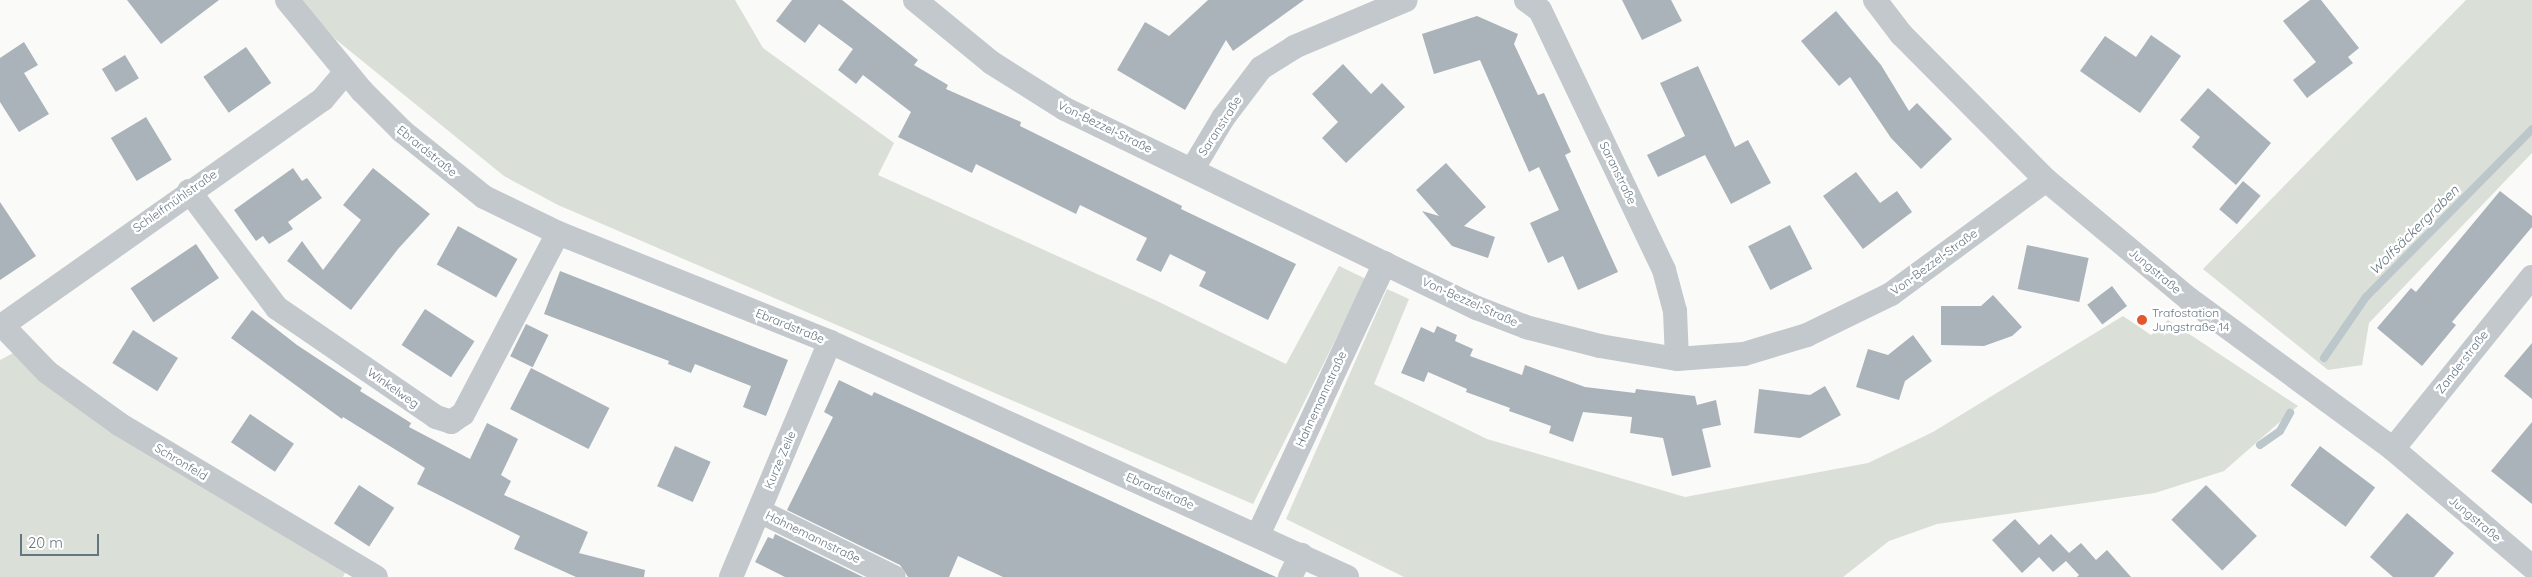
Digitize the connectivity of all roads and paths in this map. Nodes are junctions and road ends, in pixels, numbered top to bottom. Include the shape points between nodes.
1 (287, 0) edge
2 (915, 0) edge
3 (1406, 0) edge
4 (1526, 0) edge
5 (1875, 0) edge
6 (346, 72) junction
7 (1192, 170) junction
8 (2046, 180) junction
9 (189, 191) junction
10 (558, 233) junction
11 (1385, 263) junction
12 (2532, 277) edge
13 (1, 326) edge
14 (830, 342) junction
15 (1677, 359) junction
16 (2393, 450) junction
17 (759, 511) junction
18 (1258, 535) junction
19 (1301, 555) junction
20 (2532, 567) edge
21 (376, 577) edge
22 (731, 577) edge
23 (894, 577) edge
24 (1290, 577) edge
25 (1347, 577) edge

1 - 6 street, Ebrardstraße
2 - 7 street, Von-Bezzel-Straße via 992,63 1065,109
3 - 7 street, Saranstraße via 1294,47 1261,68 1223,118
4 - 15 street, Saranstraße via 1540,10 1664,270 1675,311
5 - 8 street, Jungstraße via 1901,34
6 - 9 street, Schleifmühlstraße via 323,99
6 - 10 street, Ebrardstraße via 402,132 484,197
7 - 11 street, Von-Bezzel-Straße
8 - 15 street, Von-Bezzel-Straße via 1891,294 1824,327 1744,354
8 - 16 street, Jungstraße via 2189,299
9 - 10 street, Winkelweg via 277,308 436,417 451,422 463,414
9 - 13 street, Schleifmühlstraße
10 - 14 street, Ebrardstraße
11 - 15 street, Von-Bezzel-Straße via 1476,308 1526,327 1600,346
11 - 18 street, Hahnemannstraße
12 - 16 street, Zanderstraße
13 - 21 street, Schronfeld via 47,372 119,424
14 - 17 street, Kurze Zeile
14 - 18 street, Ebrardstraße
16 - 20 street, Jungstraße
17 - 22 street, Kurze Zeile
17 - 23 street, Hahnemannstraße
18 - 19 street, Ebrardstraße
19 - 24 street
19 - 25 street, Ebrardstraße

